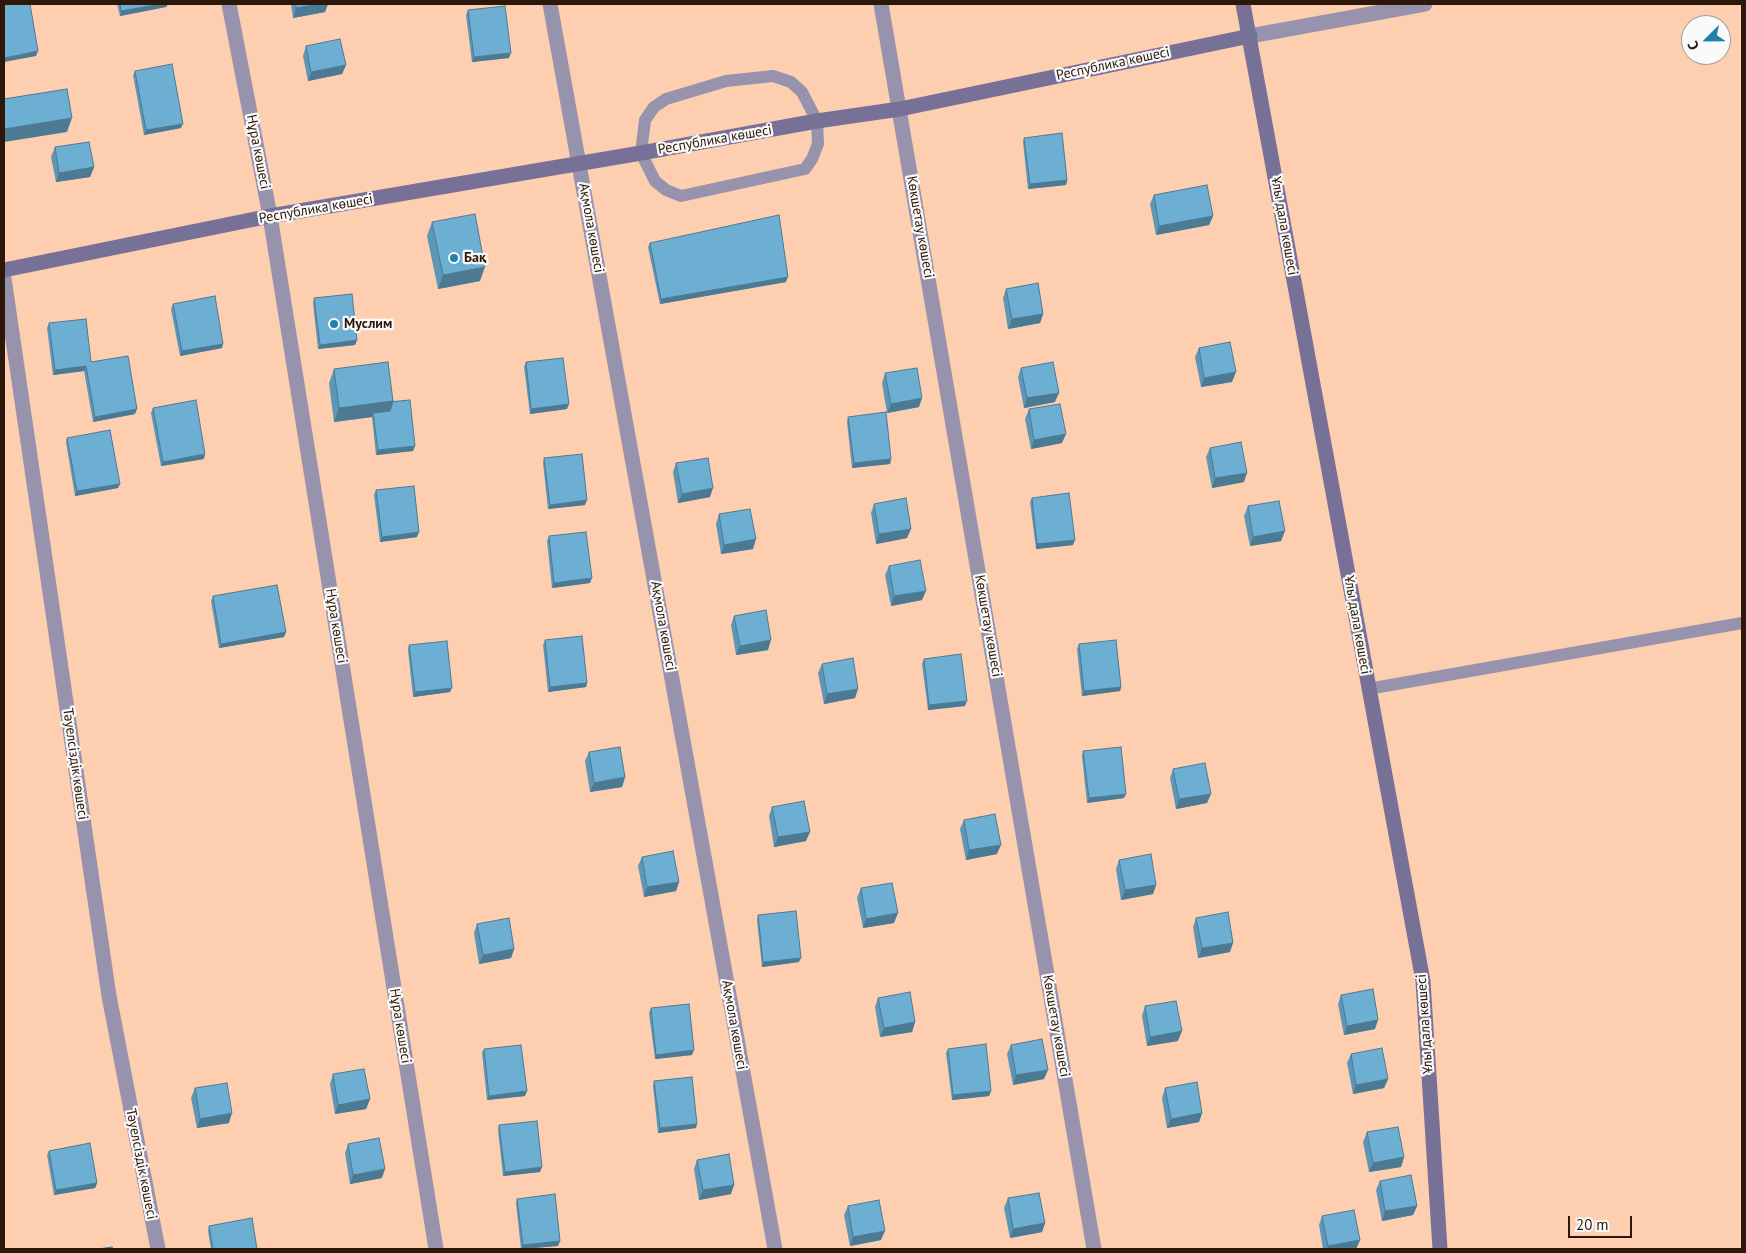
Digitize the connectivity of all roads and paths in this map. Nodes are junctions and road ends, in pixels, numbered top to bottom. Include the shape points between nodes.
1 (229, 4) edge
2 (550, 4) edge
3 (881, 4) edge
4 (1243, 4) edge
5 (1425, 4) edge
6 (1250, 36) junction
7 (900, 109) junction
8 (817, 121) junction
9 (641, 153) junction
10 (579, 163) junction
11 (270, 216) junction
12 (4, 270) edge
13 (4, 278) edge
14 (1742, 623) edge
15 (1368, 688) junction
16 (158, 1249) edge
17 (436, 1249) edge
18 (774, 1249) edge
19 (1094, 1249) edge
20 (1440, 1249) edge

1 - 11 street, Нұра көшесі
2 - 10 street, Ақмола көшесі
3 - 7 street, Көкшетау көшесі
4 - 6 street, Ұлы дала көшесі
5 - 6 street, Республика көшесі
6 - 7 street, Республика көшесі
6 - 15 street, Ұлы дала көшесі
7 - 8 street, Республика көшесі
7 - 19 street, Көкшетау көшесі
8 - 9 street, Республика көшесі
8 - 9 lane via 802,92 791,82 773,76 726,81 666,99 654,107 646,120
8 - 9 lane via 818,144 805,169 681,196 655,182
9 - 10 street, Республика көшесі
10 - 11 street, Республика көшесі
10 - 18 street, Ақмола көшесі
11 - 12 street, Республика көшесі
11 - 17 street, Нұра көшесі
13 - 16 street, Тәуелсіздік көшесі via 110,996
14 - 15 lane
15 - 20 street, Ұлы дала көшесі via 1423,980

